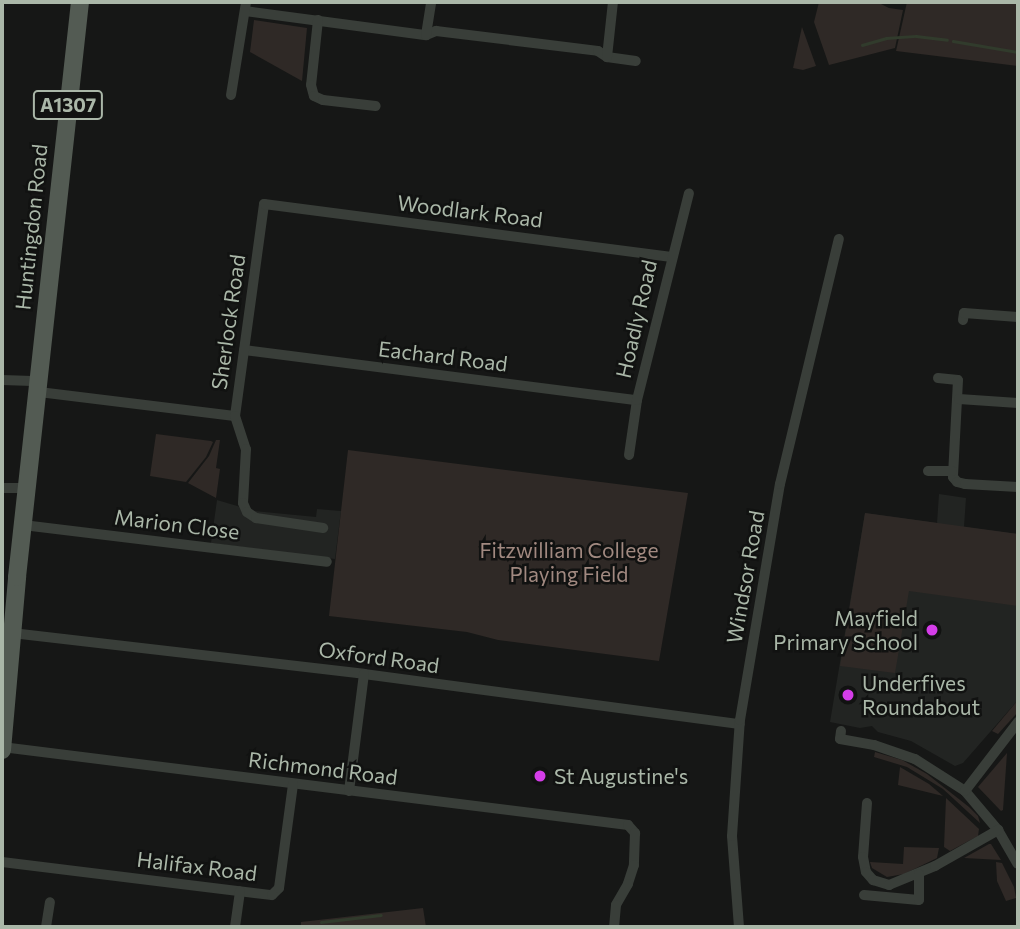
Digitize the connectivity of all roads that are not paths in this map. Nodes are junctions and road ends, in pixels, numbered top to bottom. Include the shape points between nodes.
1 (80, 2) edge
2 (431, 2) edge
3 (612, 2) edge
4 (245, 6) edge
5 (318, 20) junction
6 (426, 35) junction
7 (607, 57) junction
8 (636, 61) dead end
9 (232, 95) dead end
10 (376, 106) dead end
11 (689, 193) dead end
12 (264, 204) joint
13 (839, 239) dead end
14 (670, 257) junction
15 (1018, 317) edge
16 (963, 320) dead end
17 (244, 350) junction
18 (938, 378) dead end
19 (2, 380) edge
20 (40, 387) junction
21 (959, 399) junction
22 (637, 400) junction
23 (1018, 403) edge
24 (235, 416) junction
25 (629, 455) dead end
26 (928, 471) dead end
27 (952, 471) junction
28 (1018, 487) edge
29 (2, 488) edge
30 (27, 488) junction
31 (23, 525) junction
32 (323, 528) dead end
33 (327, 562) dead end
34 (12, 633) junction
35 (364, 674) junction
36 (1018, 722) edge
37 (740, 724) junction
38 (841, 731) dead end
39 (2, 749) edge
40 (293, 784) junction
41 (349, 791) junction
42 (965, 791) junction
43 (867, 803) dead end
44 (998, 830) junction
45 (1014, 846) edge
46 (2, 862) edge
47 (1018, 864) edge
48 (919, 874) junction
49 (240, 891) junction
50 (864, 895) dead end
51 (50, 902) dead end
52 (46, 927) edge
53 (236, 927) edge
54 (614, 927) edge
55 (739, 927) edge

1 - 20 main road, Huntingdon Road / A1307
2 - 6 street
3 - 7 street
4 - 5 street
4 - 9 street
5 - 6 street
5 - 10 street via 311,85 314,96
6 - 7 street via 436,31 474,35 598,51
7 - 8 street
11 - 14 street, Hoadly Road
12 - 14 street, Woodlark Road
12 - 17 street, Sherlock Road
13 - 37 street, Windsor Road via 780,484
14 - 22 street, Hoadly Road
15 - 16 street via 964,313
17 - 22 street, Eachard Road
17 - 24 street, Sherlock Road
18 - 21 street via 958,380
19 - 20 street, Sherlock Road
20 - 24 street, Sherlock Road
20 - 30 main road, Huntingdon Road / A1307
21 - 23 street
21 - 27 street
22 - 25 street, Hoadly Road
24 - 32 street via 246,449 243,503 247,512 257,518
26 - 27 street
27 - 28 street via 957,482
29 - 30 street
30 - 31 main road, Huntingdon Road / A1307
31 - 33 street, Marion Close
31 - 34 main road, Huntingdon Road / A1307
34 - 35 street, Oxford Road
34 - 39 main road, Huntingdon Road / A1307
35 - 37 street, Oxford Road
35 - 41 street
36 - 42 street
37 - 55 street, Windsor Road via 732,836
38 - 42 street via 840,740 874,745 915,759
39 - 40 street, Richmond Road
40 - 41 street, Richmond Road
40 - 49 street, Halifax Road via 279,888 272,895
41 - 54 street, Richmond Road via 628,825 635,833 633,874 616,905
42 - 44 street
43 - 48 street via 866,872 873,880 889,885
44 - 45 street
44 - 48 street
45 - 47 street
46 - 49 street, Halifax Road
48 - 50 street via 919,900
49 - 53 street
51 - 52 street

